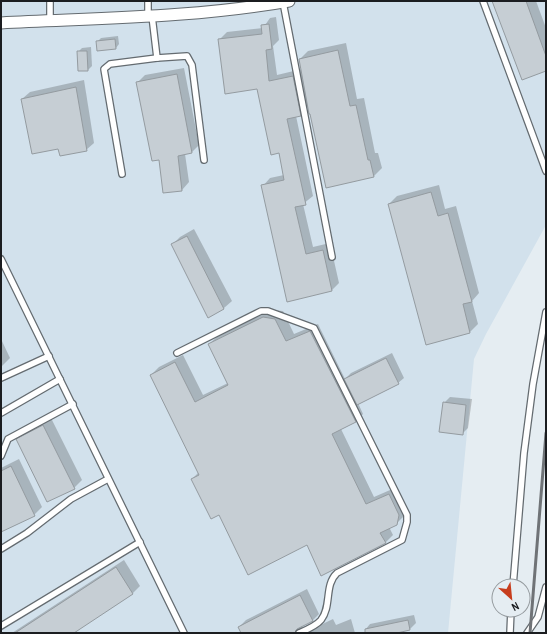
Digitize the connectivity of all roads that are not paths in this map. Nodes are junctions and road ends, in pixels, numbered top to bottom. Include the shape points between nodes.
1 (50, 1) edge
2 (148, 1) edge
3 (483, 1) edge
4 (286, 2) edge
5 (150, 17) junction
6 (50, 20) junction
7 (1, 23) edge
8 (157, 58) junction
9 (204, 160) dead end
10 (546, 171) edge
11 (122, 174) dead end
12 (332, 257) dead end
13 (1, 259) edge
14 (546, 312) edge
15 (177, 353) dead end
16 (49, 356) junction
17 (1, 378) edge
18 (60, 379) junction
19 (73, 404) junction
20 (1, 412) edge
21 (1, 456) edge
22 (108, 479) junction
23 (140, 542) junction
24 (1, 549) edge
25 (514, 578) edge
26 (546, 587) edge
27 (511, 618) edge
28 (1, 626) edge
29 (184, 633) edge
30 (299, 633) edge
31 (510, 633) edge
32 (527, 633) edge

1 - 6 lane
2 - 5 lane
3 - 10 lane
4 - 5 street
4 - 12 lane
5 - 6 street
5 - 8 lane
6 - 7 street
8 - 9 lane via 187,56 192,65
8 - 11 lane via 110,64 104,68
13 - 16 lane
14 - 25 lane via 524,453
15 - 30 lane via 261,311 268,311 314,328 407,515 402,540 337,573 330,582 326,611 320,621
16 - 17 lane
16 - 18 lane
18 - 19 lane
18 - 20 lane
19 - 21 lane via 8,439
19 - 22 lane
22 - 23 lane
22 - 24 lane via 71,499 27,533
23 - 28 lane
23 - 29 lane
26 - 32 lane via 538,617
27 - 31 lane

